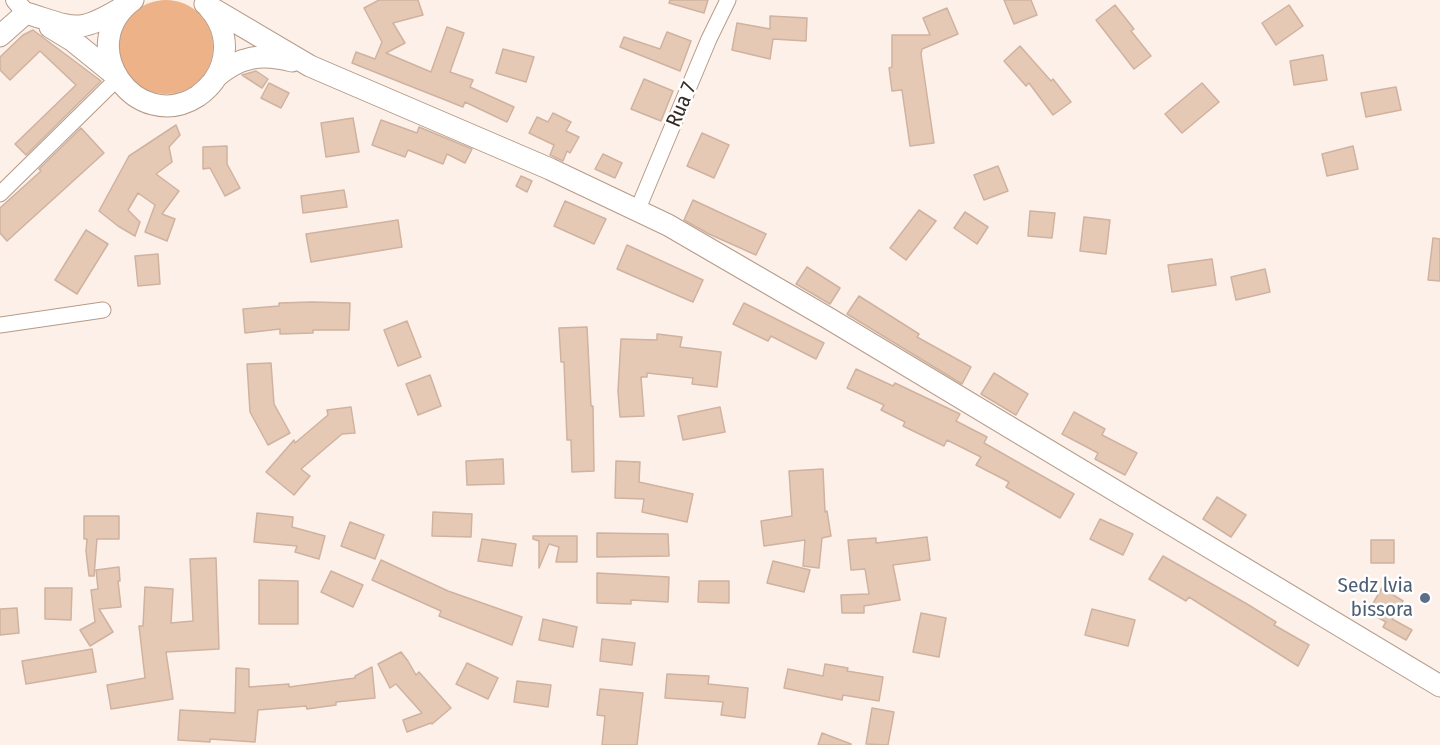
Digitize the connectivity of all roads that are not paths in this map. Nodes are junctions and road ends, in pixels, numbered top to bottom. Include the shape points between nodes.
1 (728, 0) edge
2 (208, 1) edge
3 (131, 2) edge
4 (21, 7) edge
5 (0, 36) edge
6 (310, 66) junction
7 (116, 77) junction
8 (216, 77) junction
9 (0, 194) edge
10 (637, 211) junction
11 (103, 310) dead end
12 (0, 325) edge
13 (1440, 686) edge

1 - 10 street, Rua 7
2 - 6 main road
2 - 8 main road via 224,36 224,56
3 - 4 main road via 97,22 72,27
3 - 7 main road via 116,17 108,40
4 - 5 main road
4 - 7 main road via 73,41
6 - 8 main road via 258,57 234,63
6 - 10 main road via 550,169
7 - 8 main road via 140,99 166,105 191,100
7 - 9 street
10 - 13 main road via 828,318
11 - 12 street

